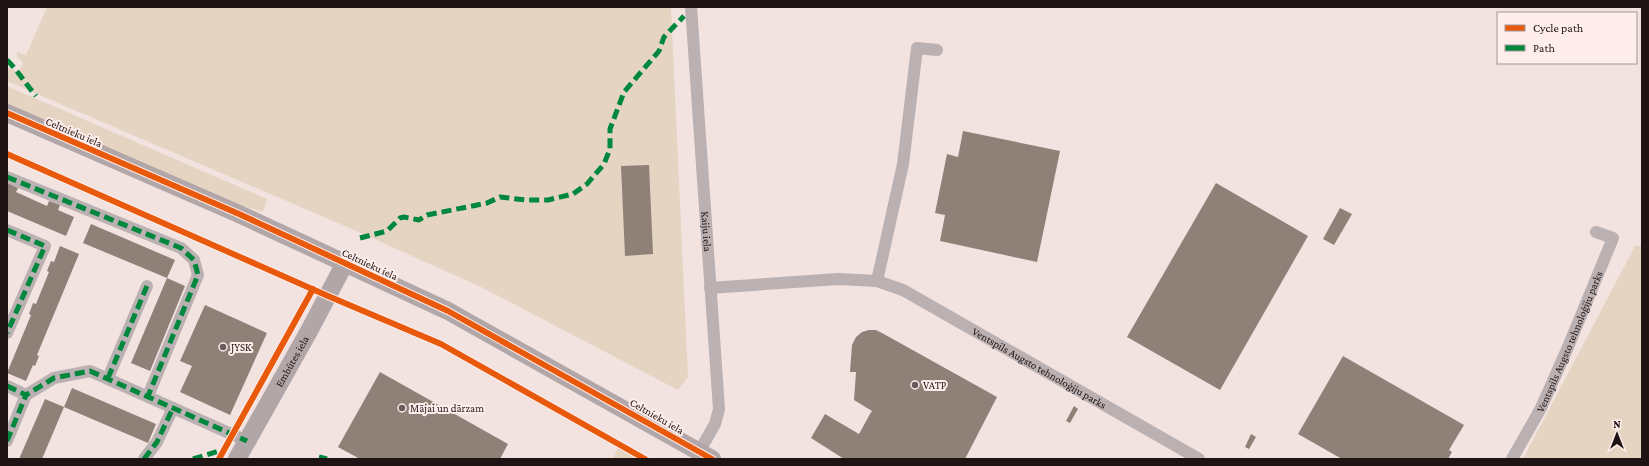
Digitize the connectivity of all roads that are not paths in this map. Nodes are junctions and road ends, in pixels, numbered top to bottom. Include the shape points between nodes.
1 (691, 7) edge
2 (937, 50) dead end
3 (7, 113) edge
4 (7, 177) edge
5 (7, 230) edge
6 (1596, 232) dead end
7 (345, 264) junction
8 (877, 281) junction
9 (147, 286) dead end
10 (710, 288) junction
11 (7, 334) edge
12 (108, 378) junction
13 (7, 386) edge
14 (26, 394) junction
15 (148, 396) junction
16 (173, 408) junction
17 (7, 441) edge
18 (247, 441) junction
19 (705, 455) edge
20 (144, 459) edge
21 (237, 459) edge
22 (1199, 459) edge
23 (1512, 459) edge

1 - 10 street, Kaiju iela
2 - 8 street via 917,48 903,164
3 - 7 street, Celtnieku iela via 239,214
4 - 15 street via 181,248 194,260 198,275
5 - 11 street via 45,246
6 - 23 street, Ventspils Augsto tehnoloģiju parks via 1613,238 1547,394
7 - 18 street, Embūtes iela
7 - 19 street, Celtnieku iela via 448,312
8 - 10 street, Ventspils Augsto tehnoloģiju parks via 838,279
8 - 22 street, Ventspils Augsto tehnoloģiju parks via 903,290
9 - 12 street
10 - 19 street, Kaiju iela via 720,410
12 - 14 street via 90,370 54,378
12 - 15 street
13 - 14 street
14 - 17 street
15 - 16 street
16 - 18 street
16 - 20 street via 157,442
18 - 21 street, Embūtes iela

